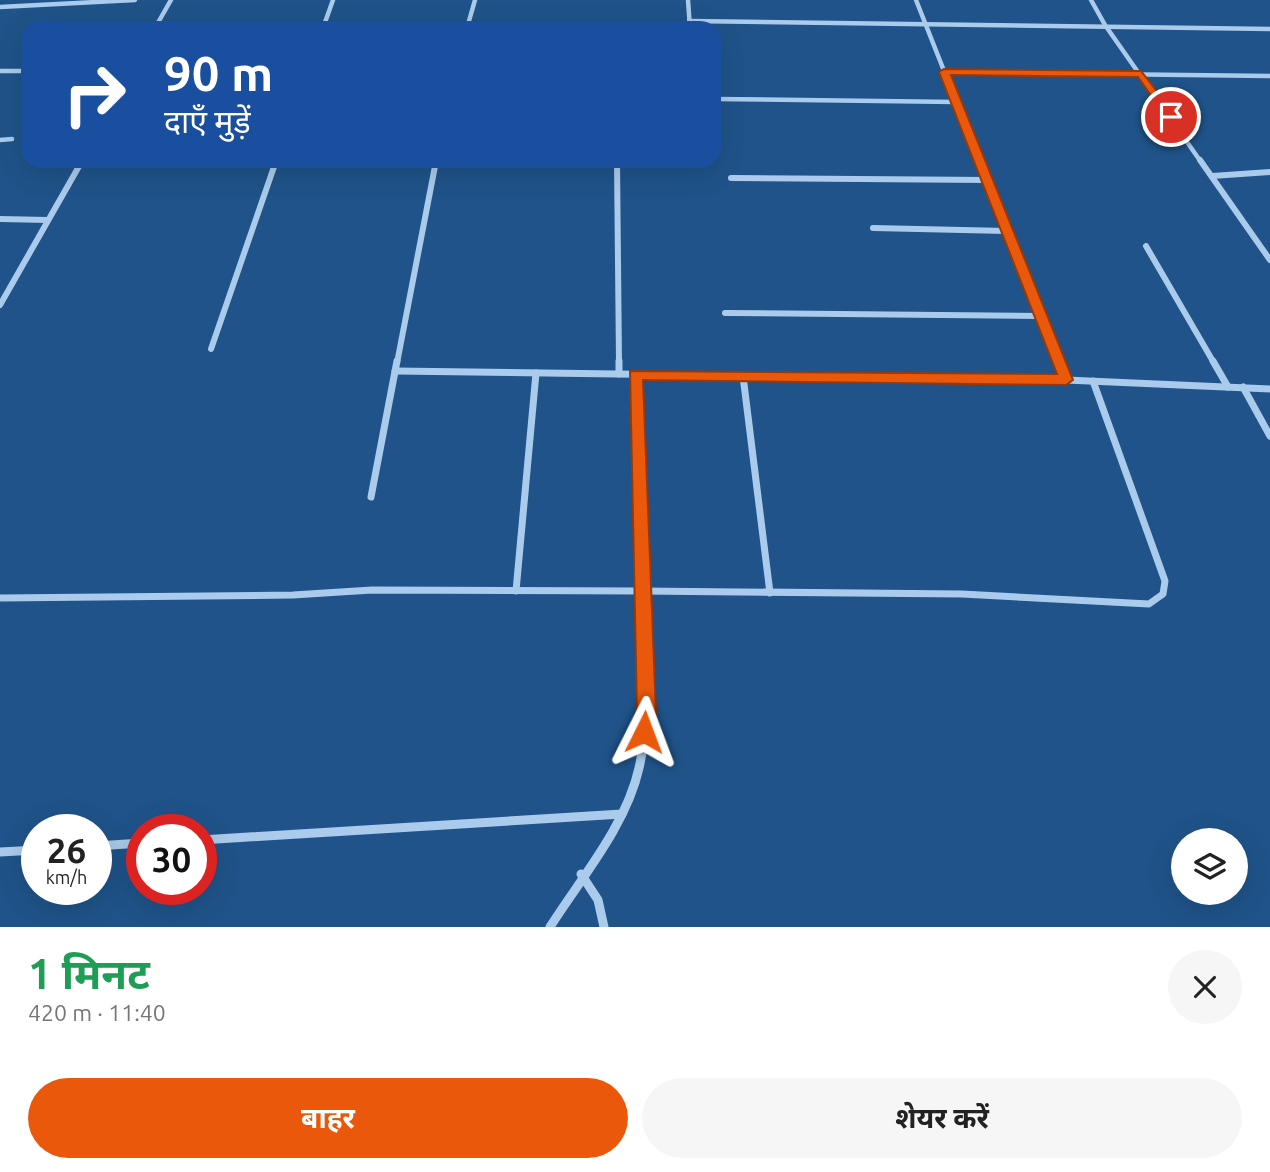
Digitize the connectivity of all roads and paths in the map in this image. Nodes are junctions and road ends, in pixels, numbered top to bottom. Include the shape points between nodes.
1 (135, 0) edge
2 (171, 0) edge
3 (333, 0) edge
4 (475, 0) edge
5 (688, 0) edge
6 (916, 0) edge
7 (1091, 0) edge
8 (86, 1) edge
9 (0, 6) edge
10 (159, 21) edge
11 (326, 21) edge
12 (469, 21) edge
13 (689, 21) edge
14 (721, 22) edge
15 (1105, 25) junction
16 (926, 27) junction
17 (1270, 29) edge
18 (0, 71) edge
19 (21, 71) edge
20 (944, 72) junction
21 (1141, 74) junction
22 (1270, 76) edge
23 (721, 99) edge
24 (956, 102) junction
25 (0, 139) edge
26 (12, 139) dead end
27 (78, 168) edge
28 (274, 168) edge
29 (435, 168) edge
30 (617, 168) edge
31 (1270, 172) edge
32 (1212, 176) junction
33 (731, 178) dead end
34 (987, 180) junction
35 (0, 219) edge
36 (48, 220) junction
37 (873, 228) dead end
38 (1007, 231) junction
39 (1146, 246) dead end
40 (1270, 260) edge
41 (0, 306) edge
42 (724, 313) dead end
43 (1041, 316) junction
44 (211, 349) dead end
45 (395, 371) junction
46 (536, 373) junction
47 (619, 374) junction
48 (635, 374) junction
49 (743, 376) junction
50 (1066, 380) junction
51 (1093, 381) junction
52 (1228, 387) junction
53 (1243, 387) junction
54 (1270, 388) edge
55 (1270, 436) edge
56 (370, 497) dead end
57 (516, 591) junction
58 (642, 591) junction
59 (770, 593) junction
60 (0, 598) edge
61 (622, 814) junction
62 (217, 839) edge
63 (21, 851) edge
64 (0, 852) edge
65 (581, 874) junction
66 (550, 927) edge
67 (604, 927) edge

1 - 8 street
2 - 10 street
3 - 11 street
4 - 12 street
5 - 13 street
6 - 16 street
7 - 15 street
8 - 9 street
14 - 16 street
15 - 16 street
15 - 17 street
15 - 21 street
16 - 20 street
18 - 19 street
20 - 21 street
20 - 24 street
21 - 22 street
21 - 32 street
23 - 24 street
24 - 34 street
25 - 26 street
27 - 36 street
28 - 44 street
29 - 45 street
30 - 47 street
31 - 32 street
32 - 40 street
33 - 34 street
34 - 38 street
35 - 36 street
36 - 41 street
37 - 38 street
38 - 43 street
39 - 52 street
42 - 43 street
43 - 50 street
45 - 46 street
45 - 56 street
46 - 47 street
46 - 57 street
47 - 48 street
48 - 49 street
48 - 58 street
49 - 50 street
49 - 59 street
50 - 51 street
51 - 52 street
51 - 59 street via 1165,581 1163,594 1149,604 962,594
52 - 53 street
53 - 54 street
53 - 55 street
57 - 58 street
57 - 60 street
58 - 59 street
58 - 61 street via 646,713 639,769
61 - 62 street
61 - 65 street
63 - 64 street
65 - 66 street
65 - 67 street via 598,900

